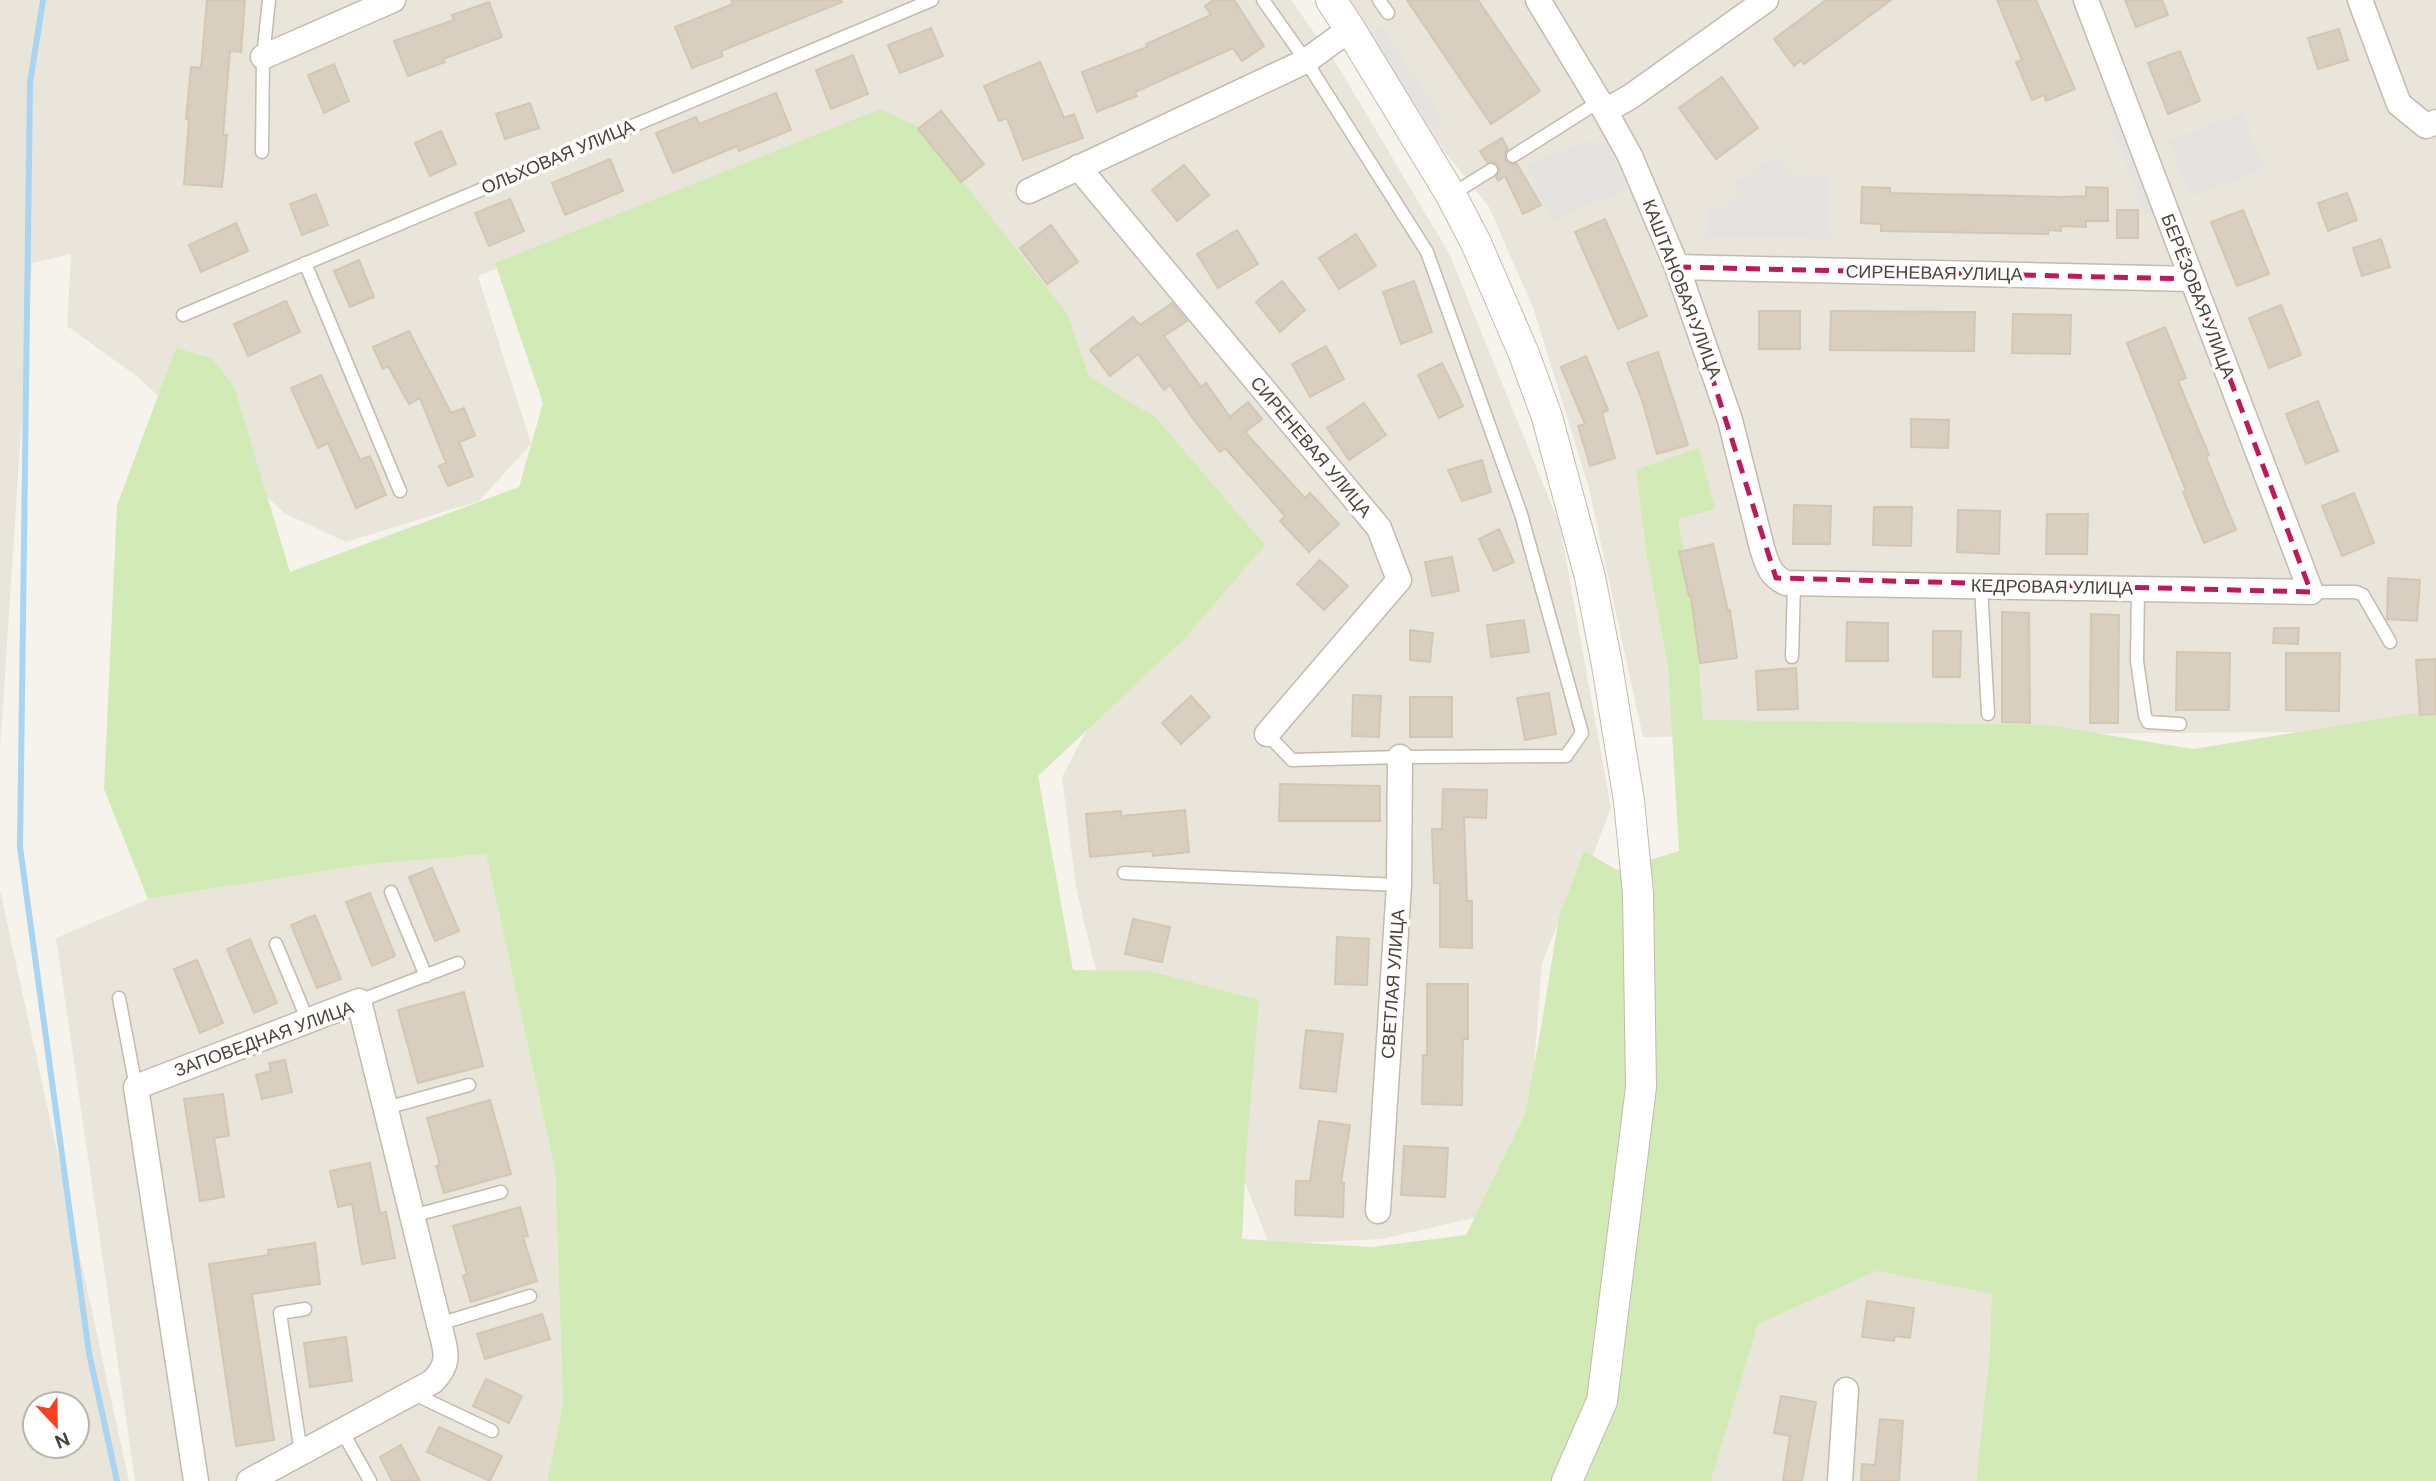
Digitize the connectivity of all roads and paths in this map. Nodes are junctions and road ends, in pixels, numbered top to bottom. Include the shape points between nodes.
1 (269, 0) edge
2 (393, 0) edge
3 (932, 0) edge
4 (1264, 0) edge
5 (1331, 0) edge
6 (1380, 0) edge
7 (1538, 0) edge
8 (1766, 0) edge
9 (2085, 0) edge
10 (2360, 0) edge
11 (1388, 13) dead end
12 (1350, 29) junction
13 (263, 57) junction
14 (1306, 61) junction
15 (1603, 106) junction
16 (2436, 122) edge
17 (262, 152) dead end
18 (1513, 156) dead end
19 (1078, 167) junction
20 (1491, 170) dead end
21 (1029, 191) dead end
22 (1451, 195) junction
23 (305, 263) junction
24 (1677, 267) junction
25 (2192, 279) junction
26 (183, 315) dead end
27 (400, 491) dead end
28 (1794, 583) junction
29 (1981, 586) junction
30 (2138, 589) junction
31 (2311, 592) junction
32 (2390, 642) dead end
33 (1792, 657) dead end
34 (1987, 714) dead end
35 (2180, 724) dead end
36 (1267, 734) joint
37 (1400, 757) junction
38 (1124, 873) dead end
39 (1399, 885) junction
40 (391, 892) dead end
41 (276, 944) dead end
42 (458, 963) dead end
43 (426, 976) junction
44 (119, 998) dead end
45 (359, 1001) junction
46 (308, 1020) junction
47 (469, 1085) dead end
48 (136, 1087) junction
49 (386, 1108) junction
50 (501, 1192) dead end
51 (1378, 1211) dead end
52 (412, 1216) junction
53 (530, 1296) dead end
54 (305, 1309) dead end
55 (439, 1324) junction
56 (1846, 1390) dead end
57 (412, 1393) junction
58 (342, 1431) junction
59 (492, 1431) dead end
60 (301, 1453) junction
61 (197, 1481) edge
62 (249, 1481) edge
63 (370, 1481) edge
64 (1567, 1481) edge
65 (1840, 1481) edge

1 - 13 lane
2 - 13 street
3 - 23 lane, ОЛЬХОВАЯ УЛИЦА
4 - 14 lane
5 - 12 street
6 - 11 lane
7 - 15 street, КАШТАНОВАЯ УЛИЦА
8 - 15 street via 1630,97
9 - 25 street, БЕРЁЗОВАЯ УЛИЦА
10 - 16 street via 2399,104 2426,126
12 - 14 street
12 - 22 street
13 - 17 lane
14 - 19 street
14 - 37 lane via 1427,252 1521,514 1582,733 1566,756
15 - 18 lane
15 - 24 street, КАШТАНОВАЯ УЛИЦА via 1630,156
19 - 21 street
19 - 36 street, СИРЕНЕВАЯ УЛИЦА via 1379,528 1398,580
20 - 22 lane
22 - 64 street via 1476,243 1547,417 1587,565 1629,801 1638,893 1641,1087 1602,1401
23 - 26 lane, ОЛЬХОВАЯ УЛИЦА
23 - 27 lane
24 - 25 street, СИРЕНЕВАЯ УЛИЦА
24 - 28 street, КАШТАНОВАЯ УЛИЦА via 1730,420 1769,568 1776,578
25 - 31 street, БЕРЁЗОВАЯ УЛИЦА
28 - 29 street, КЕДРОВАЯ УЛИЦА
28 - 33 lane
29 - 30 street, КЕДРОВАЯ УЛИЦА
29 - 34 lane
30 - 31 street, КЕДРОВАЯ УЛИЦА
30 - 35 lane via 2137,660 2145,716 2153,724
31 - 32 lane via 2363,595
36 - 37 lane via 1292,760
37 - 39 street, СВЕТЛАЯ УЛИЦА
38 - 39 lane
39 - 51 street, СВЕТЛАЯ УЛИЦА
40 - 43 lane
41 - 46 lane
42 - 43 lane
43 - 45 lane
44 - 48 lane
45 - 46 street, ЗАПОВЕДНАЯ УЛИЦА
45 - 49 street, ЗАПОВЕДНАЯ УЛИЦА
46 - 48 street, ЗАПОВЕДНАЯ УЛИЦА
47 - 49 lane
48 - 61 street
49 - 52 street, ЗАПОВЕДНАЯ УЛИЦА
50 - 52 lane
52 - 55 street, ЗАПОВЕДНАЯ УЛИЦА
53 - 55 lane
54 - 60 lane via 280,1313
55 - 57 street, ЗАПОВЕДНАЯ УЛИЦА via 446,1352 443,1372
56 - 65 street
57 - 58 street, ЗАПОВЕДНАЯ УЛИЦА
57 - 59 lane
58 - 60 street, ЗАПОВЕДНАЯ УЛИЦА
58 - 63 lane
60 - 62 street, ЗАПОВЕДНАЯ УЛИЦА

